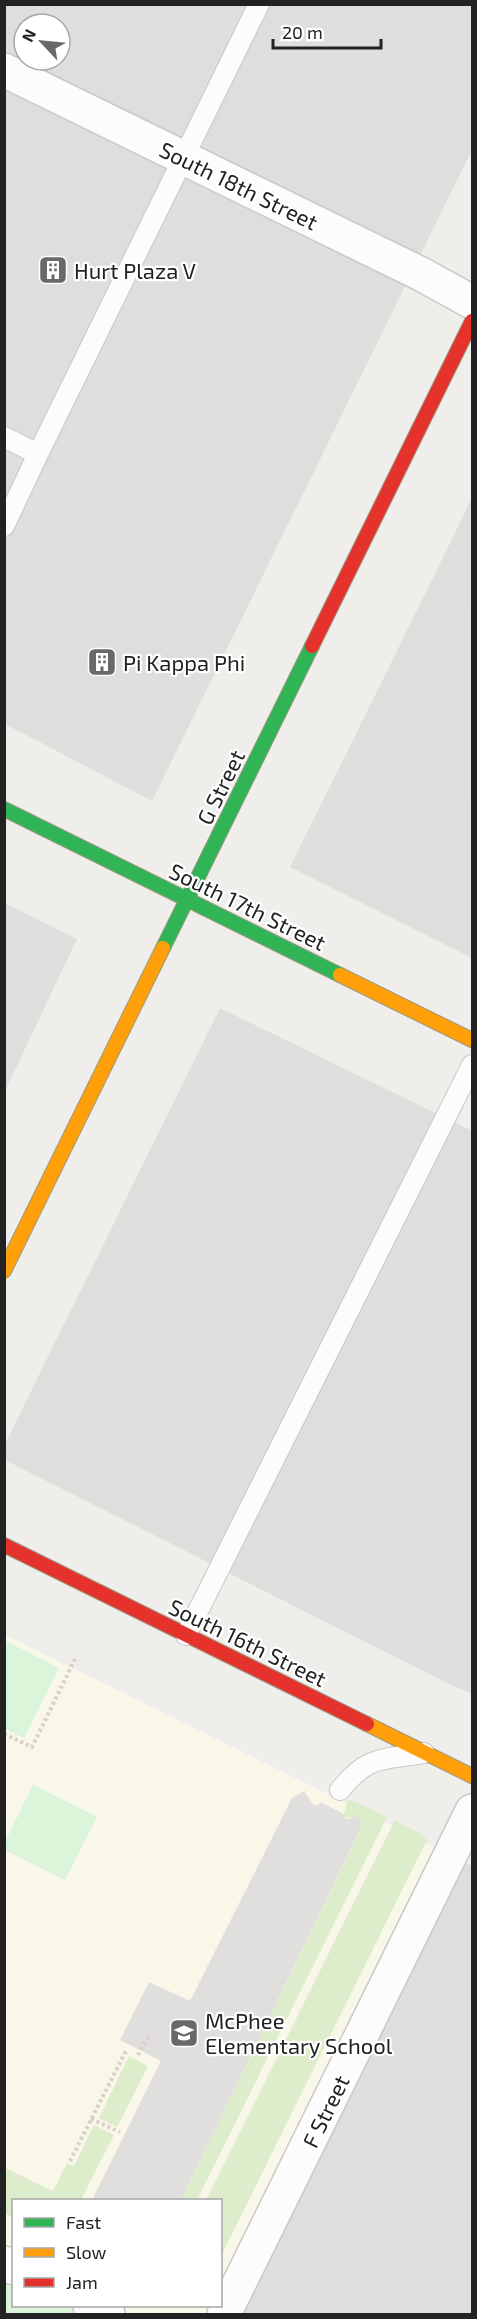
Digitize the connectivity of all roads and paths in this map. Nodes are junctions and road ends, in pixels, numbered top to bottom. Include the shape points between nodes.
1 (260, 4) edge
2 (4, 70) edge
3 (184, 158) junction
4 (472, 302) edge
5 (472, 321) edge
6 (4, 437) edge
7 (38, 454) junction
8 (4, 526) edge
9 (4, 809) edge
10 (187, 899) junction
11 (472, 1040) edge
12 (472, 1065) edge
13 (4, 1271) edge
14 (4, 1545) edge
15 (186, 1635) junction
16 (75, 1659) dead end
17 (4, 1734) edge
18 (426, 1753) junction
19 (472, 1776) edge
20 (340, 1790) dead end
21 (472, 1810) edge
22 (150, 2034) dead end
23 (127, 2049) dead end
24 (138, 2055) dead end
25 (92, 2119) junction
26 (120, 2132) dead end
27 (70, 2162) dead end
28 (224, 2314) edge

1 - 3 lane
2 - 3 street, South 18th Street
3 - 4 street, South 18th Street
3 - 7 lane
5 - 10 main road, G Street
6 - 7 lane
7 - 8 lane
9 - 10 main road, South 17th Street
10 - 11 main road, South 17th Street
10 - 13 main road, G Street
12 - 15 lane
14 - 15 main road, South 16th Street
15 - 18 main road, South 16th Street
16 - 17 path via 32,1747
18 - 19 main road, South 16th Street
18 - 20 lane via 370,1761 353,1773
21 - 28 street, F Street
22 - 24 path
23 - 25 path
25 - 26 path
25 - 27 path

